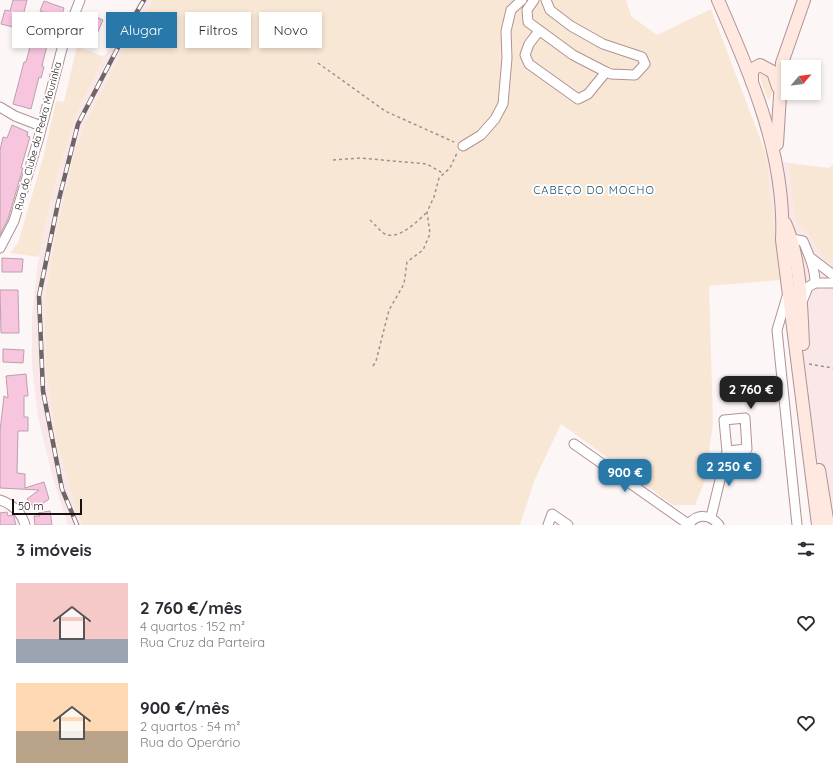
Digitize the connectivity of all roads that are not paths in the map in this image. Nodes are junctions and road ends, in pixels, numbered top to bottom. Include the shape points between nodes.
1 (80, 0) edge
2 (522, 0) edge
3 (534, 0) edge
4 (546, 0) edge
5 (718, 0) edge
6 (801, 3) edge
7 (539, 31) junction
8 (789, 42) junction
9 (740, 50) junction
10 (760, 65) junction
11 (606, 72) junction
12 (752, 82) junction
13 (779, 95) junction
14 (759, 101) junction
15 (0, 107) edge
16 (41, 126) junction
17 (463, 146) road end
18 (776, 162) junction
19 (787, 241) junction
20 (0, 248) edge
21 (811, 258) junction
22 (833, 274) edge
23 (833, 283) edge
24 (800, 284) junction
25 (574, 444) dead end
26 (727, 451) dead end
27 (0, 500) edge
28 (711, 518) junction
29 (25, 525) edge
30 (548, 525) edge
31 (568, 525) edge
32 (688, 525) edge
33 (719, 525) edge
34 (798, 525) edge
35 (818, 525) edge
36 (828, 525) edge

1 - 16 street, Rua do Clube da Pedra Mourinha via 64,41
2 - 17 street via 511,10 506,31 507,58 503,104 495,119 481,135
3 - 7 street via 527,10 528,22
4 - 11 street via 550,10 571,26 603,44 642,57 645,64 635,75
5 - 9 main road
6 - 8 main road
7 - 11 street via 573,55
7 - 11 street via 529,44 526,55 529,64 578,99 588,94
8 - 10 main road via 777,60 768,65
8 - 13 main road via 782,63
9 - 10 main road via 752,63
9 - 12 main road
10 - 12 main road via 754,68
10 - 13 main road via 773,72
12 - 14 main road
13 - 14 main road via 776,102 770,106 765,106
13 - 18 main road
14 - 18 main road
15 - 16 street
16 - 20 street, Rua do Clube da Pedra Mourinha via 14,221
18 - 19 main road
19 - 21 street via 803,241
19 - 24 main road
21 - 22 street
21 - 24 street via 815,274
23 - 24 street
24 - 34 street via 777,330
24 - 35 main road
24 - 36 main road via 808,403
25 - 32 street
26 - 28 street
27 - 29 street via 9,503 23,517
28 - 32 street via 696,518
28 - 33 street
30 - 31 street via 552,514

